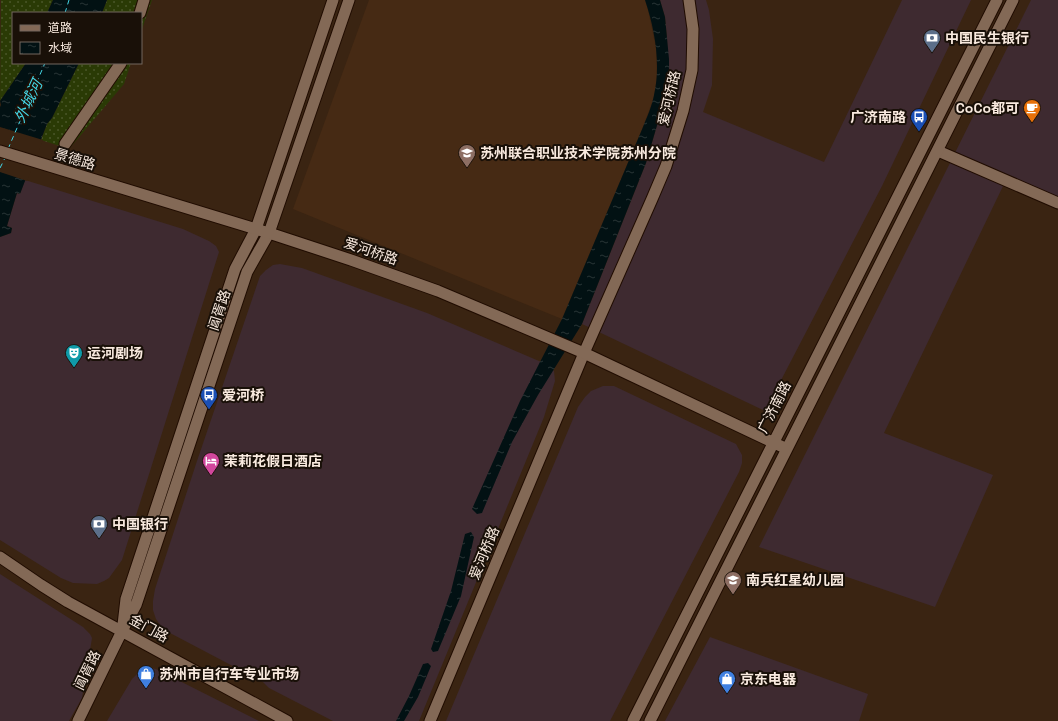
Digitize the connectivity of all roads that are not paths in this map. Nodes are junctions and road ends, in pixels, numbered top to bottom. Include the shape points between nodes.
1 (144, 0) edge
2 (333, 0) edge
3 (349, 0) edge
4 (689, 0) edge
5 (997, 0) edge
6 (1013, 0) edge
7 (140, 12) edge
8 (120, 64) edge
9 (65, 144) dead end
10 (938, 150) junction
11 (0, 151) edge
12 (141, 195) joint
13 (1058, 203) edge
14 (256, 229) junction
15 (269, 233) junction
16 (581, 352) junction
17 (773, 442) junction
18 (787, 449) junction
19 (0, 557) edge
20 (122, 631) junction
21 (78, 721) edge
22 (286, 721) edge
23 (430, 721) edge
24 (633, 721) edge
25 (650, 721) edge

1 - 7 main road
2 - 14 main road, 阊胥路
3 - 15 main road, 阊胥路
4 - 16 main road, 爱河桥路 via 693,29 692,70 680,124 652,199
5 - 17 main road, 广济南路
6 - 10 main road
8 - 9 main road
10 - 13 main road
10 - 18 main road
11 - 12 main road, 景德路
12 - 14 main road, 爱河桥路
14 - 15 main road, 爱河桥路
14 - 20 main road, 阊胥路 via 233,277 126,600
15 - 16 main road, 爱河桥路 via 431,288
15 - 20 main road, 阊胥路 via 248,272 136,605
16 - 17 main road, 爱河桥路
16 - 23 main road, 爱河桥路
17 - 18 main road, 爱河桥路
17 - 24 main road, 广济南路
18 - 25 main road
19 - 20 main road, 金门路 via 52,592
20 - 21 main road, 阊胥路
20 - 22 main road, 金门路

